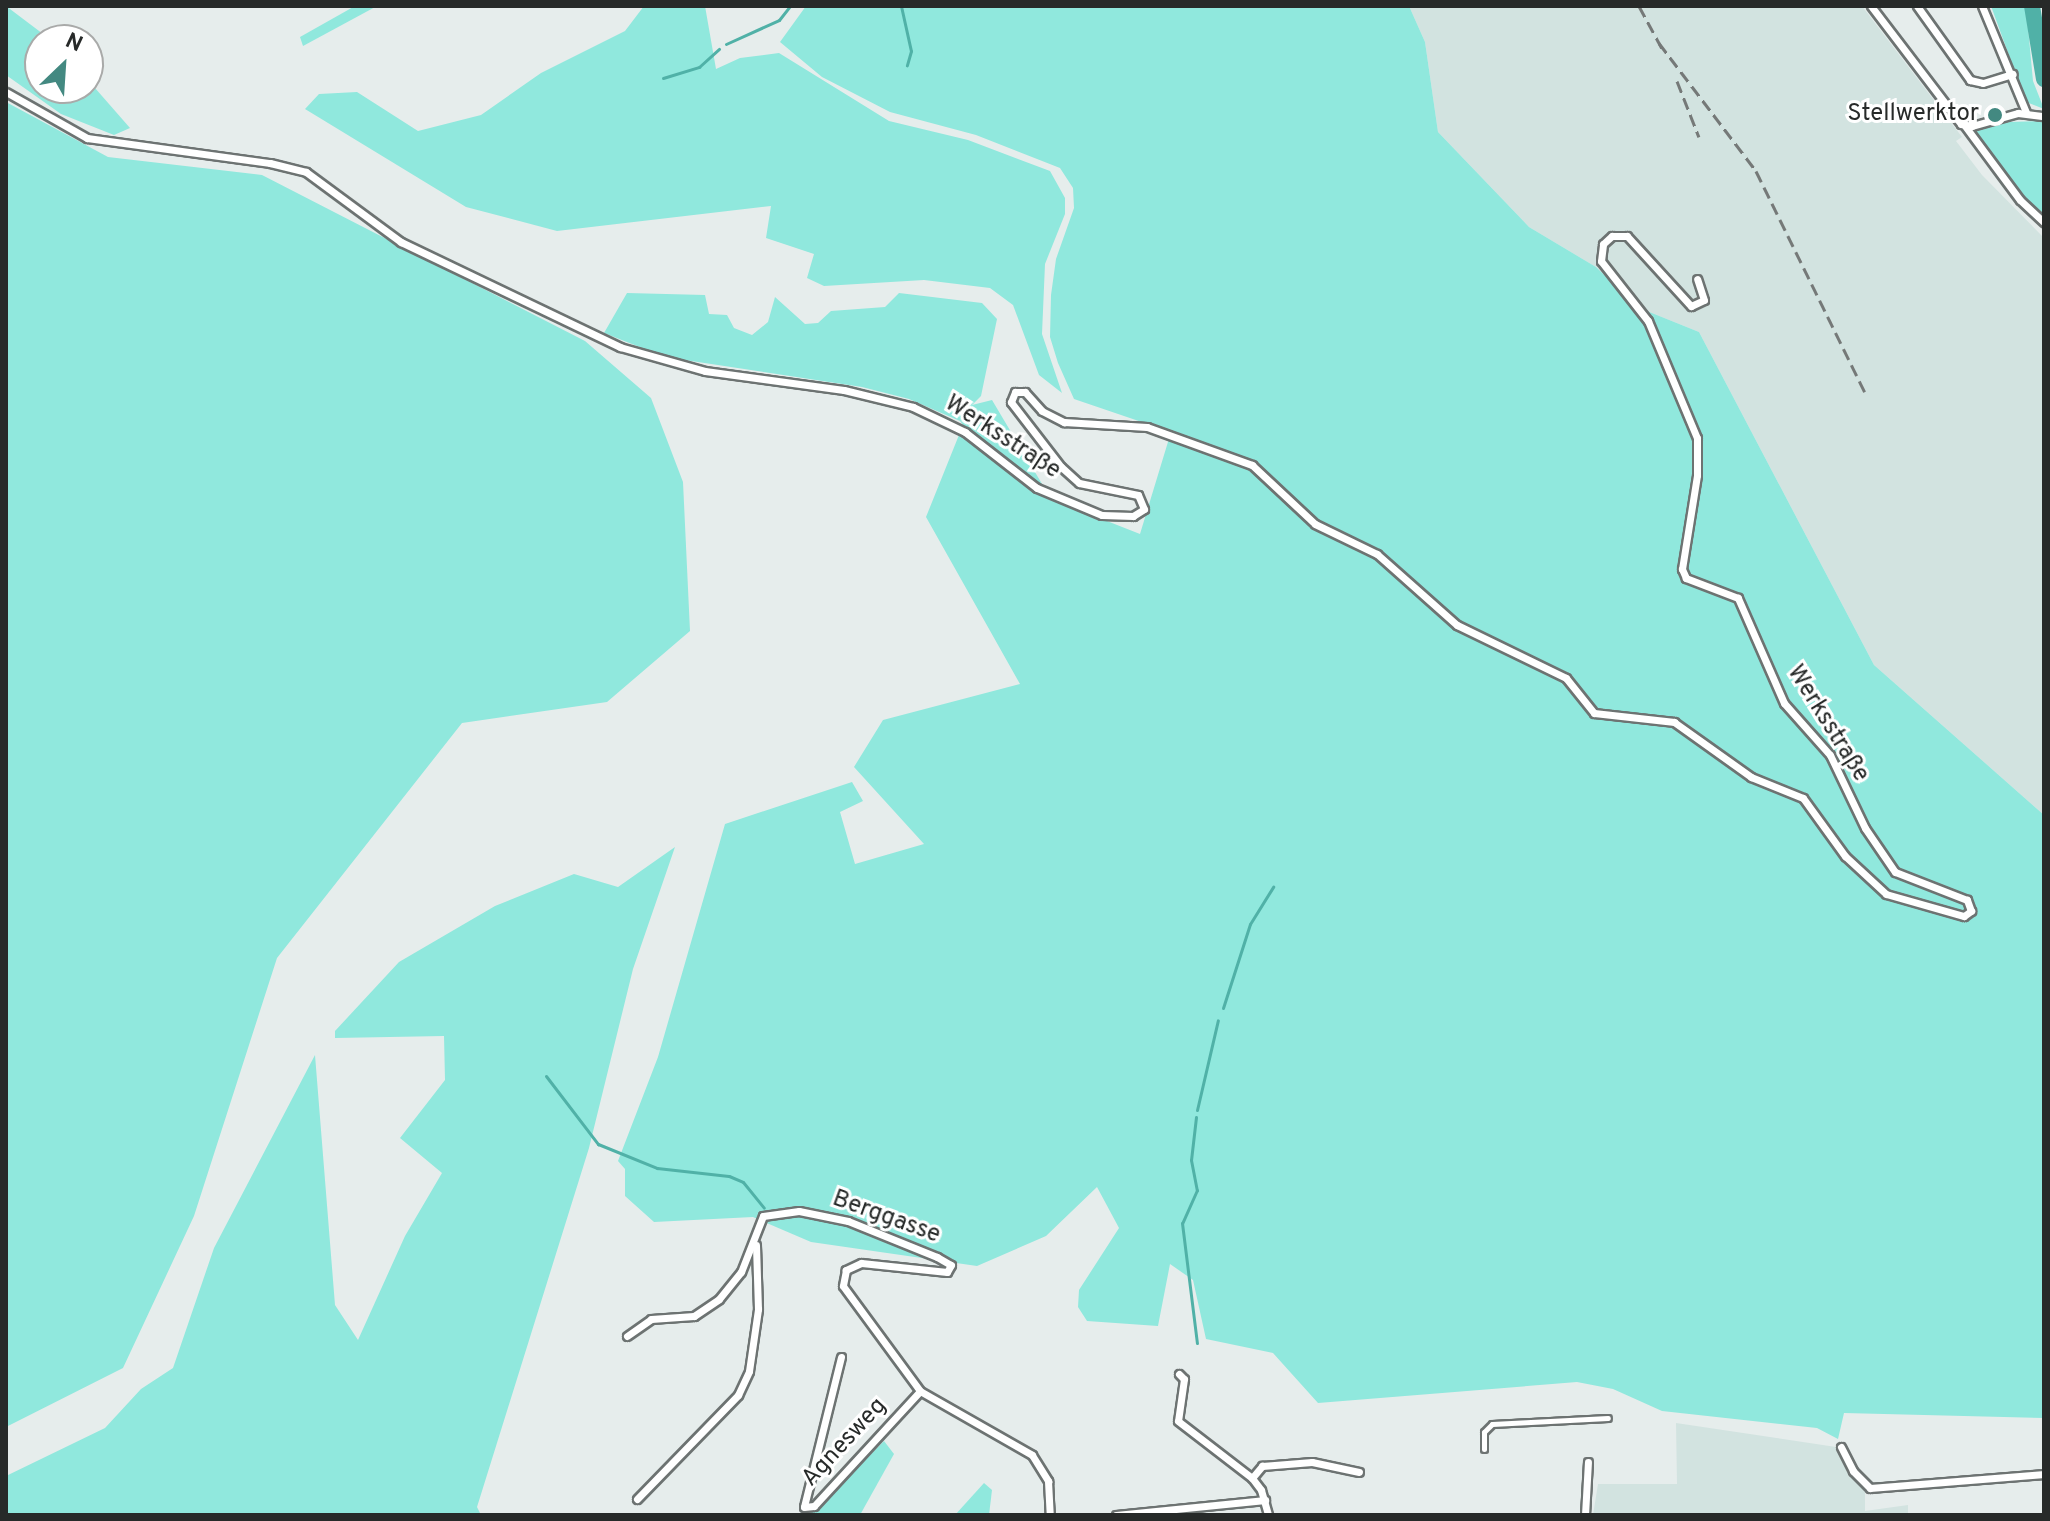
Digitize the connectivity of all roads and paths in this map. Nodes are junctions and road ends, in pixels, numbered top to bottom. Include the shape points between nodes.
1 (1871, 6) edge
2 (1917, 6) edge
3 (1982, 6) edge
4 (2013, 74) junction
5 (6, 92) edge
6 (2026, 112) junction
7 (2044, 116) edge
8 (1965, 126) junction
9 (2044, 222) edge
10 (1697, 279) dead end
11 (756, 1242) junction
12 (627, 1336) dead end
13 (841, 1357) dead end
14 (1179, 1374) dead end
15 (920, 1391) junction
16 (1608, 1418) dead end
17 (1841, 1447) dead end
18 (1484, 1449) dead end
19 (1588, 1462) dead end
20 (1359, 1472) dead end
21 (2044, 1474) edge
22 (1252, 1478) junction
23 (637, 1499) dead end
24 (1265, 1500) junction
25 (1050, 1515) edge
26 (1116, 1515) edge
27 (1268, 1515) edge
28 (1585, 1515) edge

1 - 8 street
2 - 4 street via 1970,80 1983,83
3 - 4 street
4 - 6 street
5 - 10 street, Werksstraße via 87,138 306,172 401,242 620,347 663,362 844,390 913,407 965,432 1037,488 1102,515 1133,516 1144,509 1138,495 1079,483 1061,467 1011,402 1015,392 1025,392 1042,411 1064,422 1147,427 1252,465 1315,524 1377,554 1457,625 1566,678 1594,713 1674,722 1751,777 1803,798 1845,856 1886,894 1964,916 1971,911 1967,900 1895,872 1865,828 1830,755 1784,703 1738,598 1686,578 1682,569 1697,475 1697,438 1648,321 1601,261 1603,244 1612,236 1627,236 1691,306 1704,300
6 - 7 street
6 - 8 street
8 - 9 street via 2020,200
11 - 12 street, Berggasse via 719,1299 694,1316 651,1319
11 - 15 street, Berggasse via 763,1216 799,1211 848,1221 951,1265 944,1274 861,1263 846,1270 842,1279
11 - 23 street via 758,1309 749,1371 738,1395
13 - 15 street, Agnesweg via 804,1507 814,1506
14 - 22 street via 1184,1379 1178,1421
15 - 25 street, Berggasse via 1032,1455 1048,1481
16 - 18 street via 1492,1424 1484,1432
17 - 21 street via 1853,1471 1870,1488
19 - 28 street
20 - 22 street via 1312,1462 1262,1466
22 - 24 street
24 - 26 street
24 - 27 street

